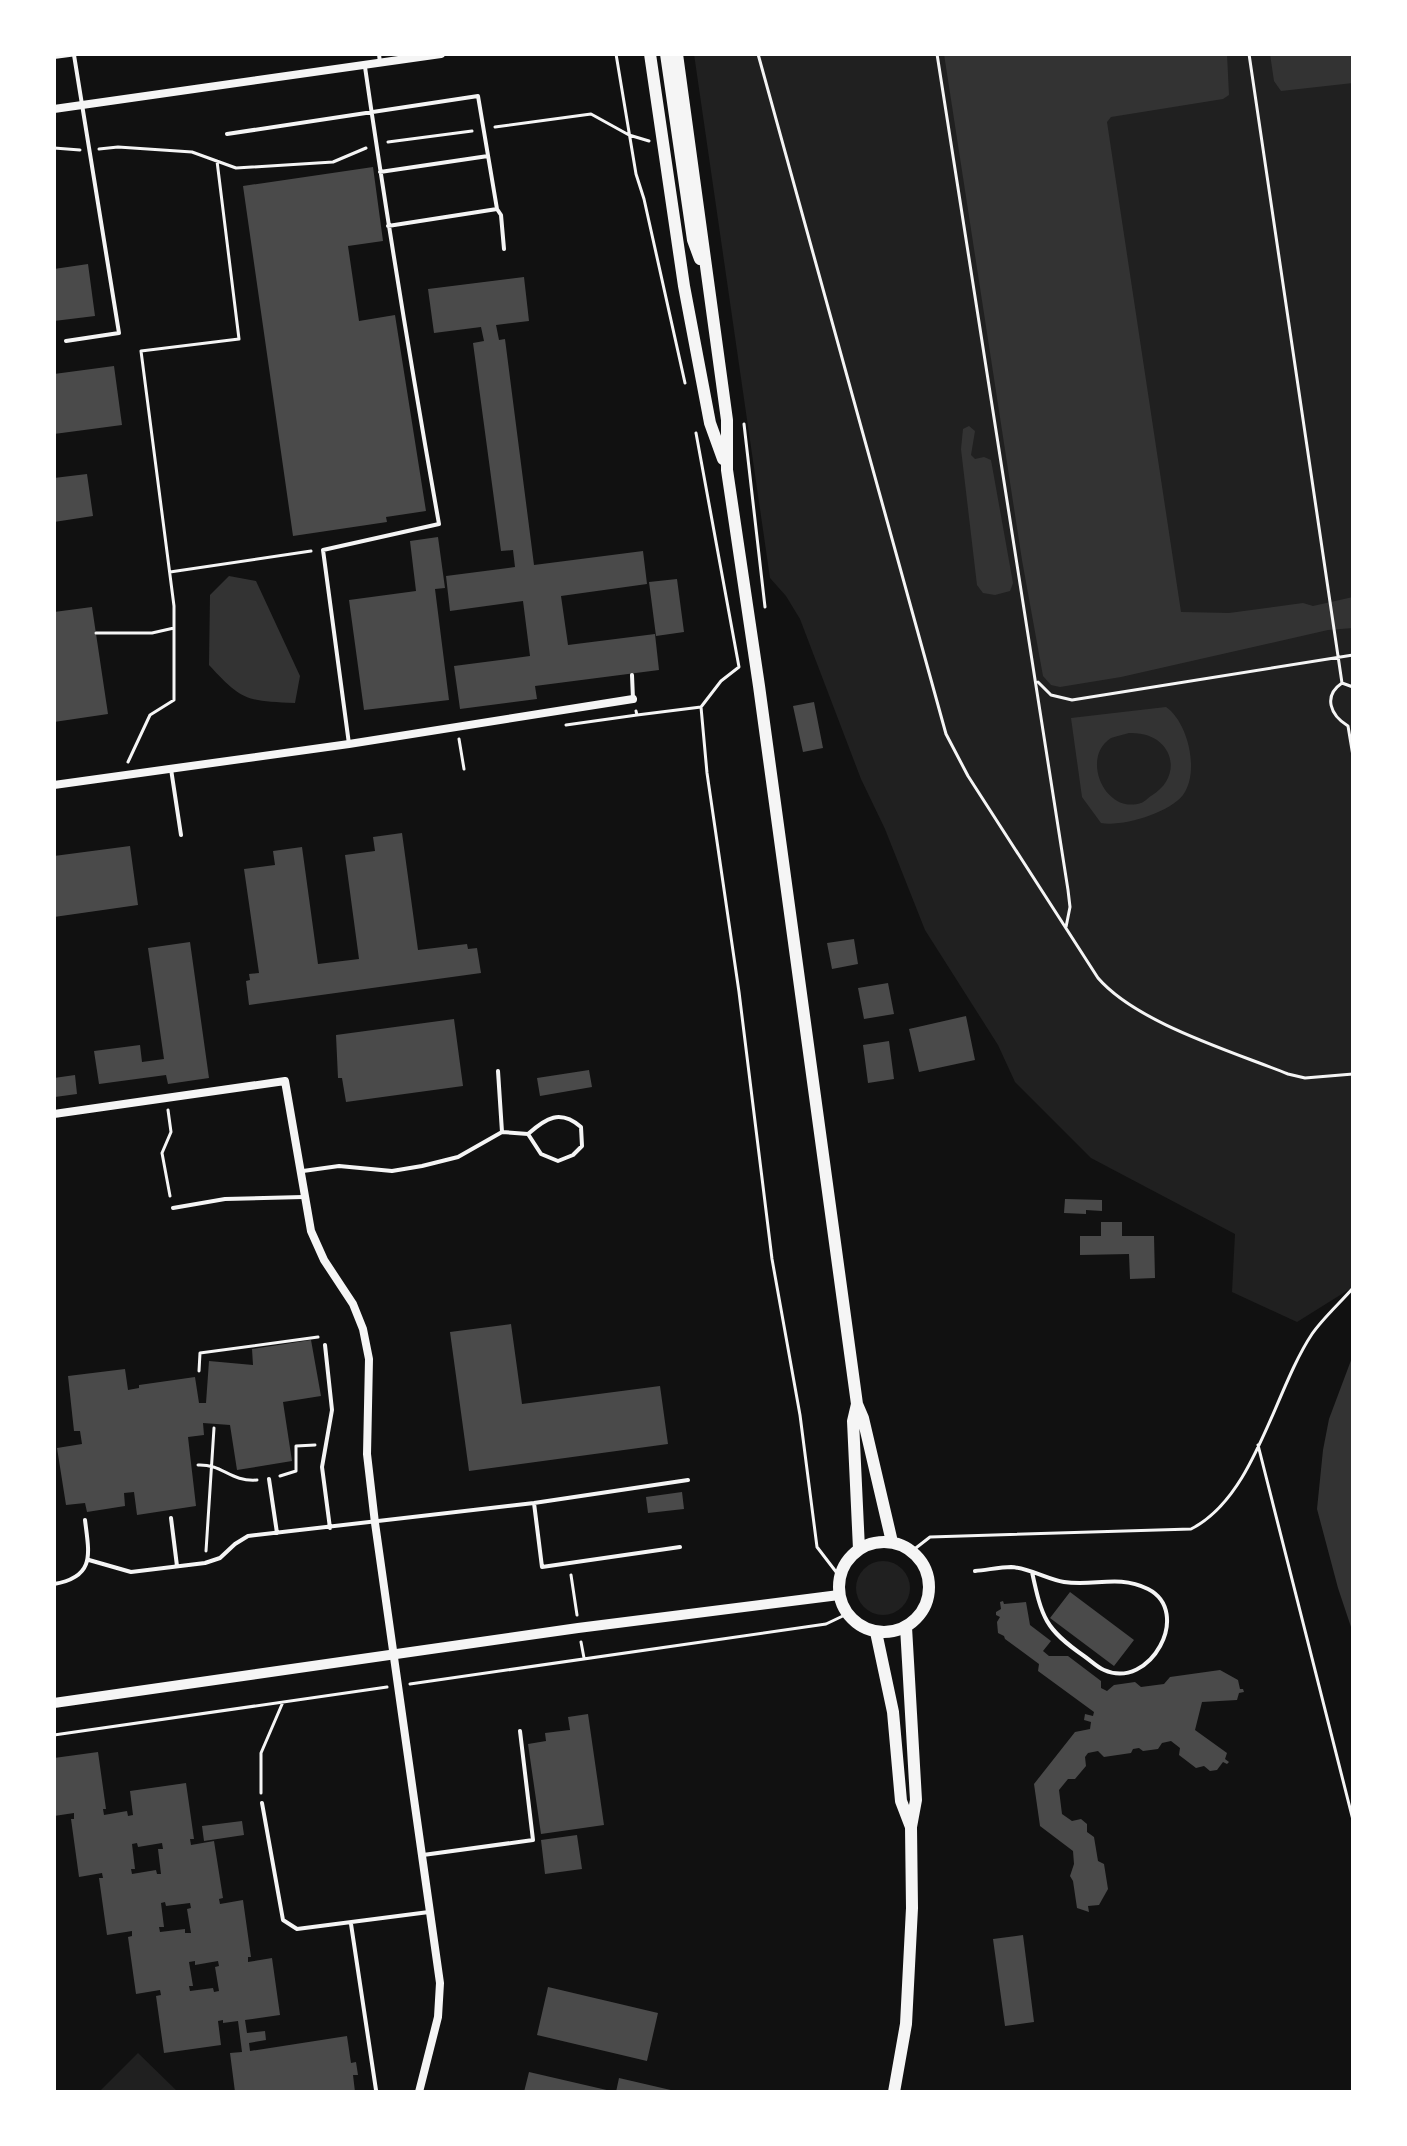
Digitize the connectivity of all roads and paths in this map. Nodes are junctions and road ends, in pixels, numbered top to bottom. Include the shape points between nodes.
1 (75, 54) edge
2 (441, 54) edge
3 (616, 54) edge
4 (650, 54) edge
5 (666, 54) edge
6 (677, 54) edge
7 (758, 54) edge
8 (937, 54) edge
9 (1249, 54) edge
10 (54, 57) edge
11 (380, 58) edge
12 (365, 65) junction
13 (83, 105) junction
14 (54, 109) edge
15 (372, 110) junction
16 (484, 129) junction
17 (227, 134) dead end
18 (629, 135) junction
19 (376, 144) junction
20 (54, 148) edge
21 (662, 149) junction
22 (90, 150) junction
23 (488, 156) junction
24 (217, 161) junction
25 (380, 172) junction
26 (497, 209) junction
27 (388, 226) junction
28 (504, 249) dead end
29 (707, 277) junction
30 (66, 341) dead end
31 (685, 383) dead end
32 (694, 427) dead end
33 (727, 470) junction
34 (323, 550) junction
35 (170, 572) junction
36 (174, 628) junction
37 (96, 633) dead end
38 (1353, 655) edge
39 (1338, 658) junction
40 (632, 675) dead end
41 (1035, 680) junction
42 (1342, 683) junction
43 (1353, 687) edge
44 (633, 699) junction
45 (701, 707) junction
46 (637, 715) junction
47 (1351, 724) edge
48 (566, 725) dead end
49 (457, 727) junction
50 (349, 744) junction
51 (1353, 756) edge
52 (171, 769) junction
53 (464, 769) dead end
54 (122, 776) junction
55 (54, 785) edge
56 (181, 835) dead end
57 (1066, 927) junction
58 (498, 1071) dead end
59 (1353, 1074) edge
60 (166, 1098) junction
61 (54, 1114) edge
62 (502, 1132) junction
63 (528, 1134) junction
64 (301, 1172) junction
65 (306, 1196) junction
66 (173, 1208) joint
67 (1353, 1288) edge
68 (325, 1345) joint
69 (199, 1371) dead end
70 (857, 1404) junction
71 (214, 1428) dead end
72 (326, 1444) junction
73 (1258, 1445) junction
74 (211, 1464) junction
75 (198, 1465) dead end
76 (269, 1479) junction
77 (688, 1480) dead end
78 (534, 1503) junction
79 (171, 1518) dead end
80 (85, 1520) dead end
81 (375, 1523) junction
82 (330, 1528) junction
83 (277, 1533) junction
84 (892, 1542) junction
85 (680, 1547) dead end
86 (859, 1549) junction
87 (912, 1551) junction
88 (89, 1560) junction
89 (205, 1563) junction
90 (569, 1563) junction
91 (177, 1566) junction
92 (975, 1571) dead end
93 (1032, 1572) junction
94 (840, 1577) junction
95 (54, 1584) edge
96 (839, 1595) junction
97 (847, 1614) junction
98 (906, 1627) junction
99 (578, 1628) junction
100 (876, 1632) junction
101 (394, 1655) junction
102 (584, 1659) junction
103 (398, 1686) junction
104 (283, 1702) junction
105 (54, 1703) edge
106 (520, 1731) dead end
107 (54, 1735) edge
108 (262, 1803) joint
109 (1353, 1820) edge
110 (911, 1827) junction
111 (423, 1855) junction
112 (431, 1911) junction
113 (351, 1924) junction
114 (376, 2090) edge
115 (419, 2092) edge
116 (894, 2092) edge

1 - 10 lane
1 - 13 lane
2 - 11 street
3 - 18 path
4 - 21 main road
5 - 29 main road via 693,240
6 - 29 main road
7 - 57 path via 946,734
8 - 41 path
9 - 39 path
11 - 12 street
12 - 13 street
12 - 15 lane
13 - 14 street
13 - 22 lane
15 - 16 lane via 478,96
15 - 17 lane
15 - 19 lane
16 - 18 path via 591,114
16 - 19 path
16 - 23 lane
18 - 21 path
18 - 31 path
19 - 24 path via 333,162 236,168
19 - 25 lane
20 - 22 path
21 - 33 main road via 710,423
22 - 24 path via 192,152
22 - 30 lane via 119,333
23 - 25 lane
23 - 26 lane
24 - 35 path via 239,339 141,351
25 - 27 lane
26 - 27 lane
26 - 28 lane
27 - 34 lane via 439,524
29 - 33 main road via 727,420
32 - 45 path via 739,667
33 - 70 main road
34 - 35 path
34 - 50 lane
35 - 36 path
36 - 37 path
36 - 54 path via 174,700 150,715
38 - 39 path
39 - 41 path via 1072,700 1051,695
39 - 42 path
40 - 44 lane
41 - 57 path via 1068,890
42 - 43 path
42 - 47 path via 1330,696 1331,709 1338,720
44 - 46 path
44 - 49 street
45 - 46 path
45 - 94 path via 772,1259 817,1547
46 - 48 path
47 - 51 path
49 - 50 street
49 - 53 path
50 - 52 street
52 - 54 street
52 - 56 lane
54 - 55 street
57 - 59 path via 1108,990 1156,1019 1288,1074
58 - 62 lane
60 - 61 street
60 - 64 street via 285,1081
60 - 66 path via 171,1132 162,1153
62 - 63 lane
62 - 64 lane via 458,1157 422,1166 392,1171 339,1166
63 - 63 lane via 541,1154 558,1161 582,1146 581,1127 573,1120 545,1118
64 - 65 street
65 - 66 lane via 225,1199
65 - 81 street via 311,1231 363,1329 369,1359 367,1454
67 - 73 path via 1313,1333
68 - 69 path via 317,1337 200,1353
68 - 72 lane via 332,1410
70 - 84 main road
70 - 86 main road via 853,1421
71 - 74 path
72 - 76 path via 296,1446 296,1471
72 - 82 lane via 322,1467
73 - 87 path via 1231,1496 1207,1521 1191,1529 930,1537
73 - 109 path
74 - 75 path
74 - 76 path via 241,1481
74 - 89 path
76 - 83 lane
77 - 78 lane
78 - 81 lane
78 - 90 lane via 542,1567
79 - 91 lane
80 - 88 lane
81 - 82 lane
81 - 101 street
82 - 83 lane
83 - 89 lane via 248,1536
84 - 86 main road
84 - 87 main road
85 - 90 lane
86 - 94 main road
87 - 98 main road via 924,1564 929,1594 925,1607
88 - 91 lane via 131,1572
88 - 95 lane via 68,1582
89 - 91 lane
90 - 99 path
92 - 93 lane via 1013,1567
93 - 93 lane via 1066,1582 1124,1580 1151,1590 1161,1600 1166,1618 1165,1637 1152,1661 1126,1674 1105,1671 1057,1637 1044,1619
94 - 96 main road
96 - 97 main road
96 - 99 street
97 - 100 main road
97 - 102 path via 826,1624
98 - 100 main road
98 - 110 main road via 916,1800
99 - 101 street
99 - 102 path
100 - 110 main road via 893,1712 901,1801
101 - 103 street
101 - 105 street
102 - 103 path
103 - 104 path
103 - 111 street
104 - 107 path
104 - 108 path via 261,1753
106 - 111 lane via 533,1840
108 - 113 lane via 283,1920 297,1929
110 - 116 main road via 906,2024
111 - 112 street
112 - 113 lane
112 - 115 street via 440,1983 438,2017
113 - 114 lane

